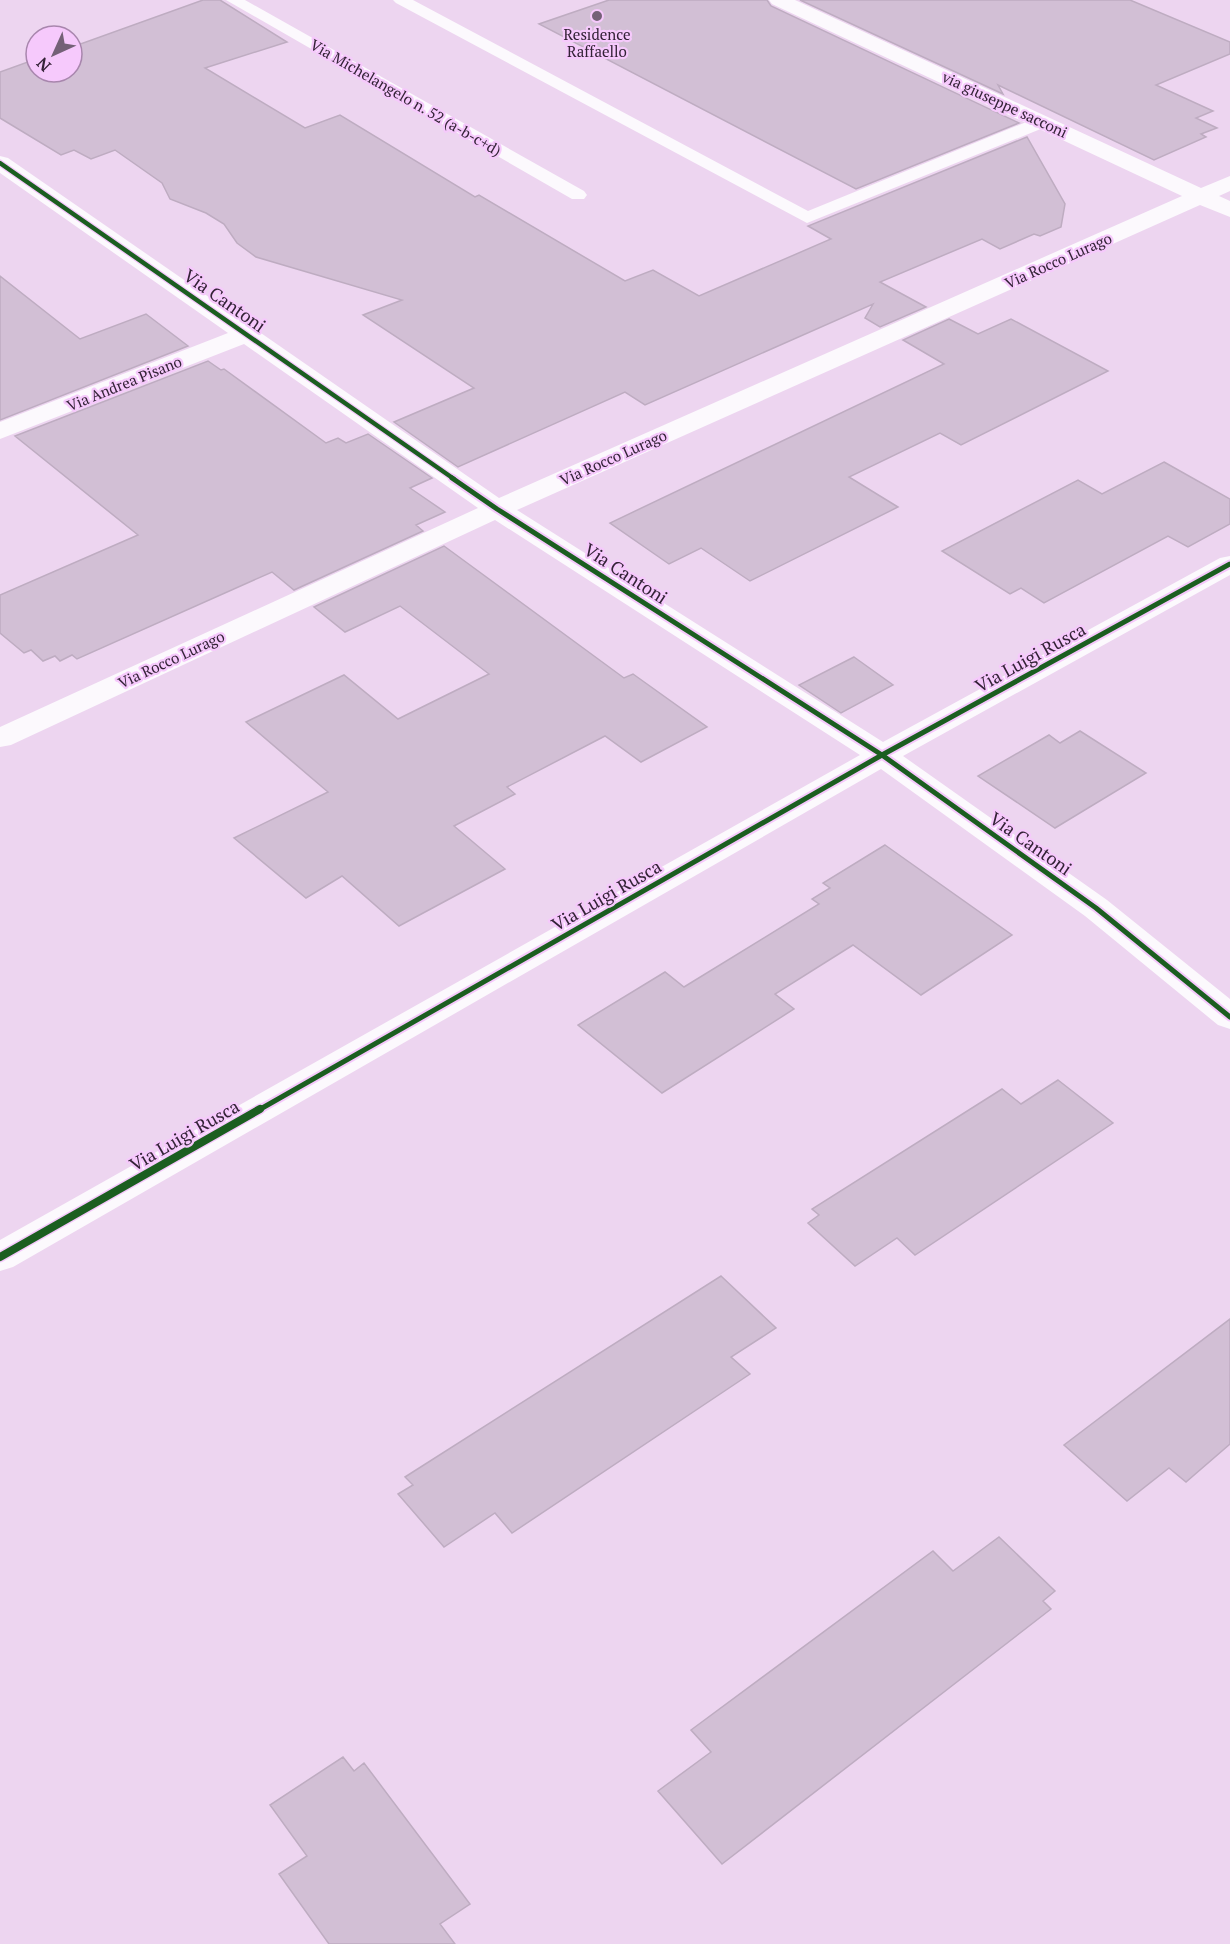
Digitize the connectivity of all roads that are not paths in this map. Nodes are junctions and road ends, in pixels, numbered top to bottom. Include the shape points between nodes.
1 (234, 0) edge
2 (401, 0) edge
3 (779, 0) edge
4 (1042, 122) junction
5 (0, 163) edge
6 (1230, 183) edge
7 (578, 195) dead end
8 (1202, 196) junction
9 (1230, 210) edge
10 (247, 334) junction
11 (0, 431) edge
12 (497, 509) junction
13 (1230, 564) edge
14 (0, 738) edge
15 (882, 755) junction
16 (1230, 1017) edge
17 (0, 1257) edge

1 - 7 lane, Via Michelangelo n. 52 (a-b-c+d)
2 - 4 lane via 807,218
3 - 4 street, via giuseppe sacconi
4 - 8 street, via giuseppe sacconi
5 - 10 street, Via Cantoni
6 - 8 street, Via Rocco Lurago
8 - 9 street, via giuseppe sacconi
8 - 12 street, Via Rocco Lurago
10 - 11 street, Via Andrea Pisano
10 - 12 street, Via Cantoni
12 - 14 street, Via Rocco Lurago
12 - 15 street, Via Cantoni
13 - 15 street, Via Luigi Rusca
15 - 16 street, Via Cantoni via 1096,908
15 - 17 street, Via Luigi Rusca

